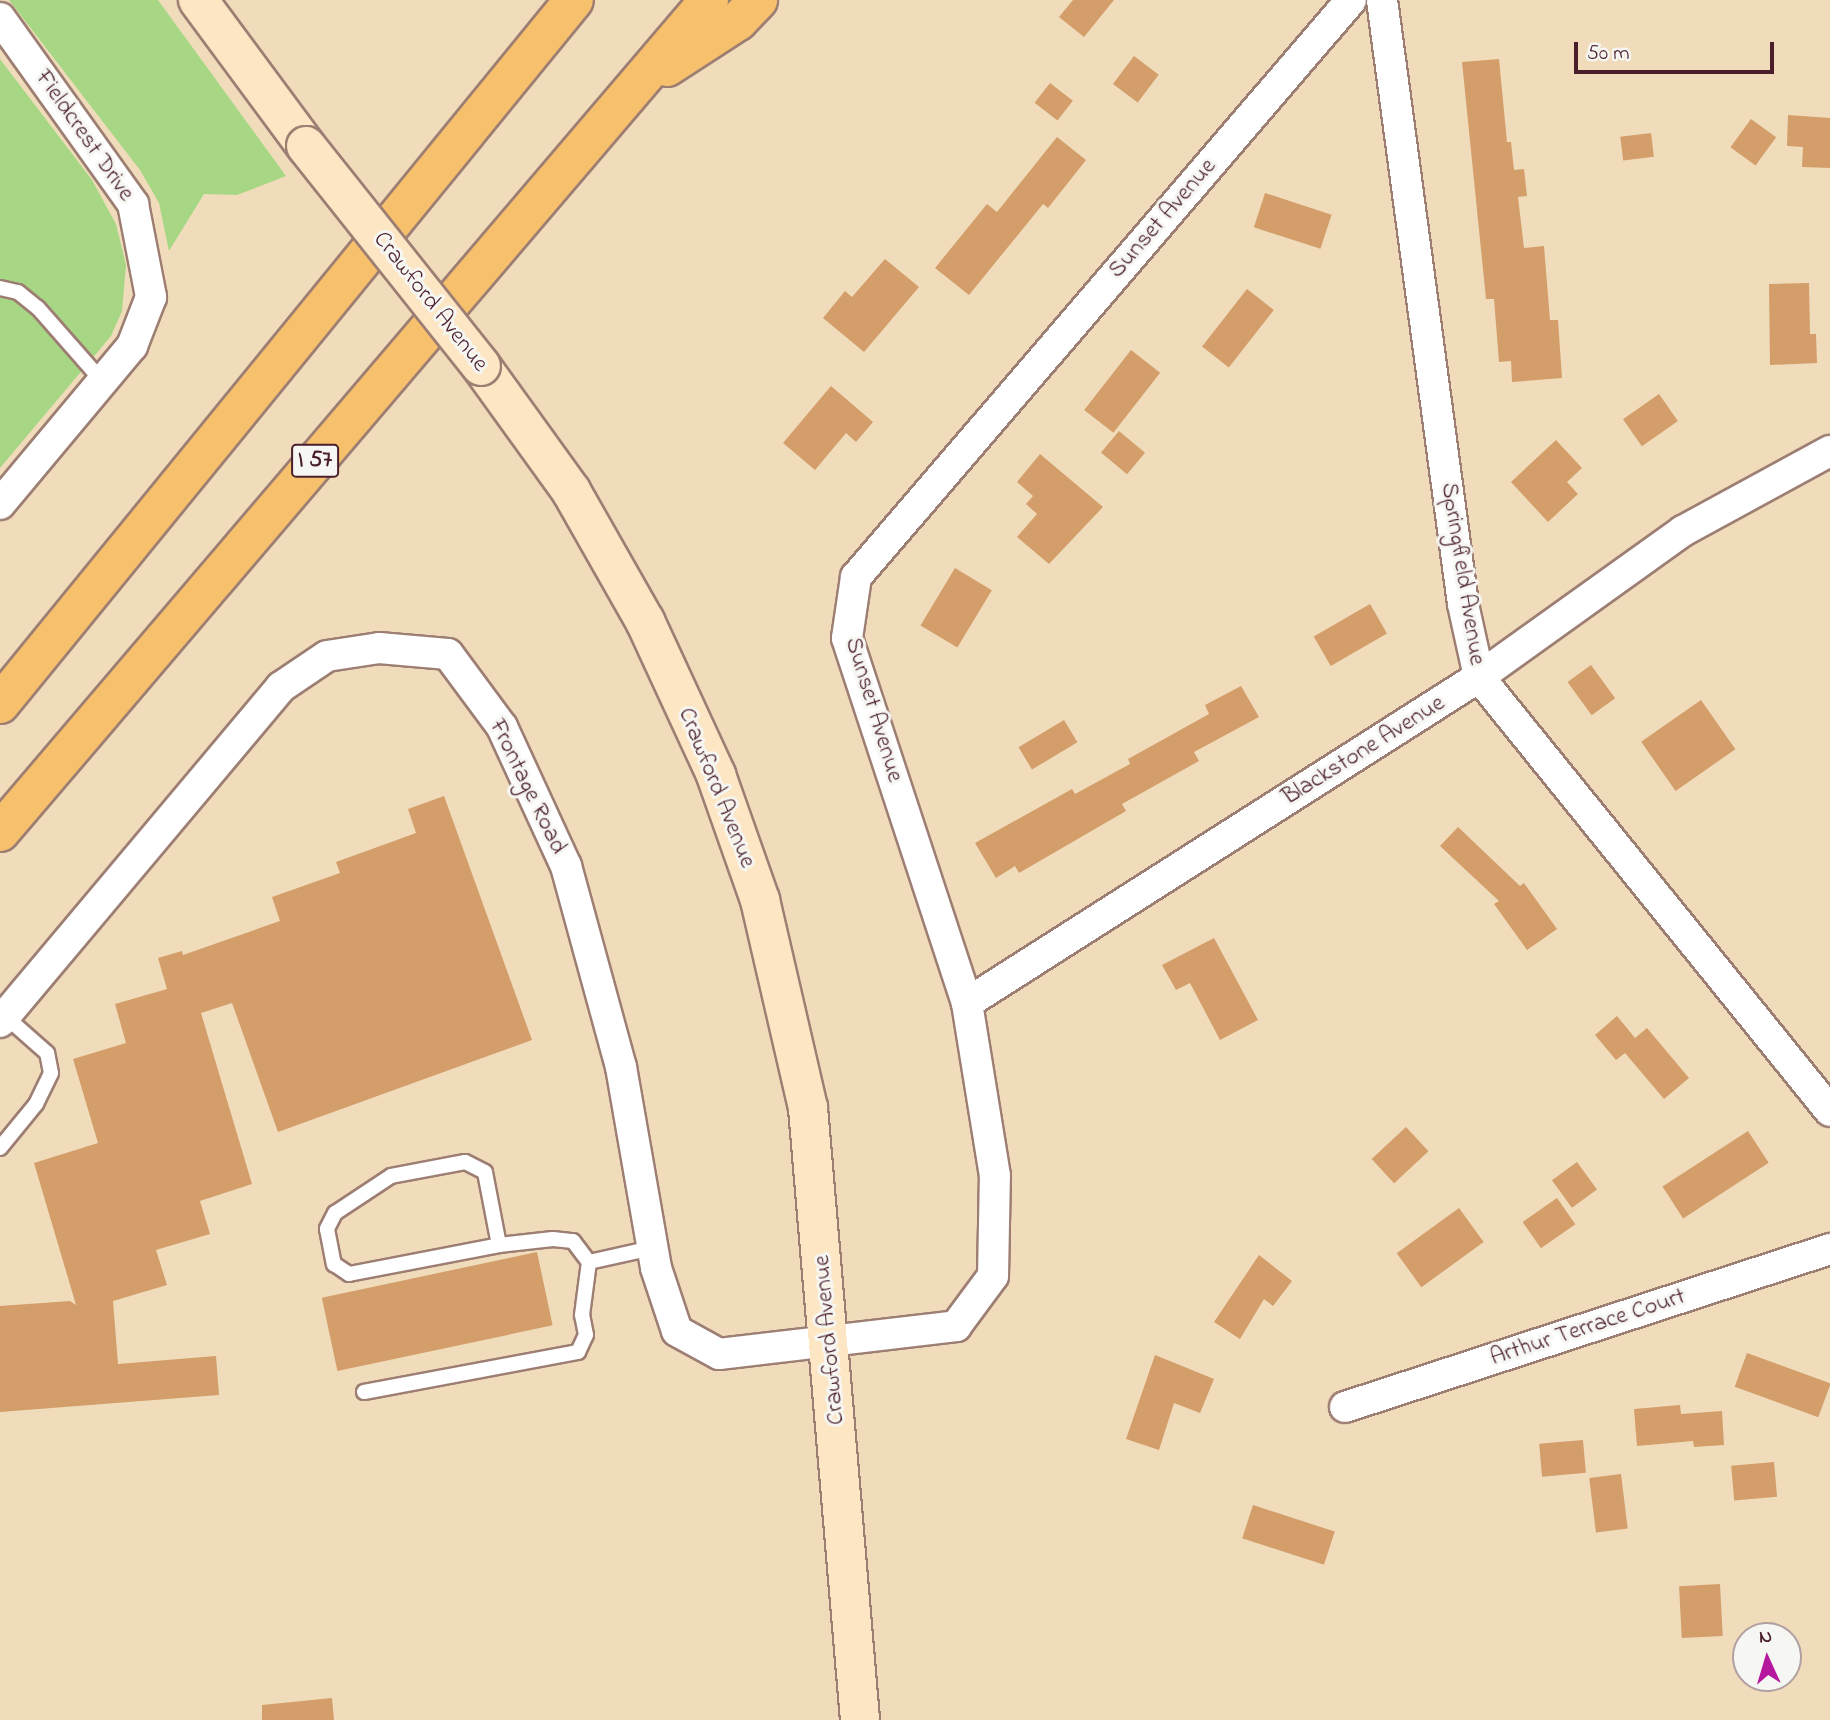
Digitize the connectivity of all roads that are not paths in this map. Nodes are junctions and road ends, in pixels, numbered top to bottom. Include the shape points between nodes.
1 (198, 0) edge
2 (542, 0) edge
3 (574, 0) edge
4 (709, 0) edge
5 (758, 0) edge
6 (1351, 0) edge
7 (1382, 0) edge
8 (0, 18) edge
9 (631, 91) junction
10 (459, 140) junction
11 (0, 288) edge
12 (103, 382) junction
13 (1830, 451) edge
14 (0, 505) edge
15 (1479, 677) junction
16 (0, 704) edge
17 (0, 832) edge
18 (967, 1003) junction
19 (2, 1019) edge
20 (1830, 1111) edge
21 (0, 1148) edge
22 (499, 1245) junction
23 (652, 1248) junction
24 (1830, 1249) edge
25 (589, 1262) junction
26 (831, 1341) junction
27 (364, 1392) dead end
28 (1345, 1407) dead end
29 (860, 1720) edge

1 - 26 main road, Crawford Avenue, bridge via 306,146 481,366 571,491 645,621 716,775 760,900 808,1108
2 - 10 highway
3 - 10 highway
4 - 9 highway, I 57
5 - 9 highway via 738,21
6 - 18 street, Sunset Avenue via 856,577 847,638
7 - 15 street, Springfield Avenue via 1463,604
8 - 12 street, Fieldcrest Drive via 133,204 151,297 132,346
9 - 17 highway, I 57
10 - 16 highway
11 - 12 lane via 18,292 38,308
12 - 14 street, Fieldcrest Drive
13 - 15 street, Blackstone Avenue via 1683,531
15 - 18 street, Blackstone Avenue
15 - 20 street, Springfield Avenue
18 - 26 street, Sunset Avenue via 995,1176 993,1276 956,1326
19 - 21 lane via 47,1053 51,1073 36,1104
19 - 23 street, Frontage Road via 281,687 327,656 379,648 447,654 502,727 566,866 621,1068
22 - 22 lane via 349,1274 334,1264 327,1229 335,1213 391,1176 465,1162 485,1172
22 - 25 lane via 573,1241
23 - 25 lane
23 - 26 street, Frontage Road via 677,1331 719,1354
24 - 28 street, Arthur Terrace Court
25 - 27 lane via 582,1315 586,1335 578,1352
26 - 29 main road, Crawford Avenue

